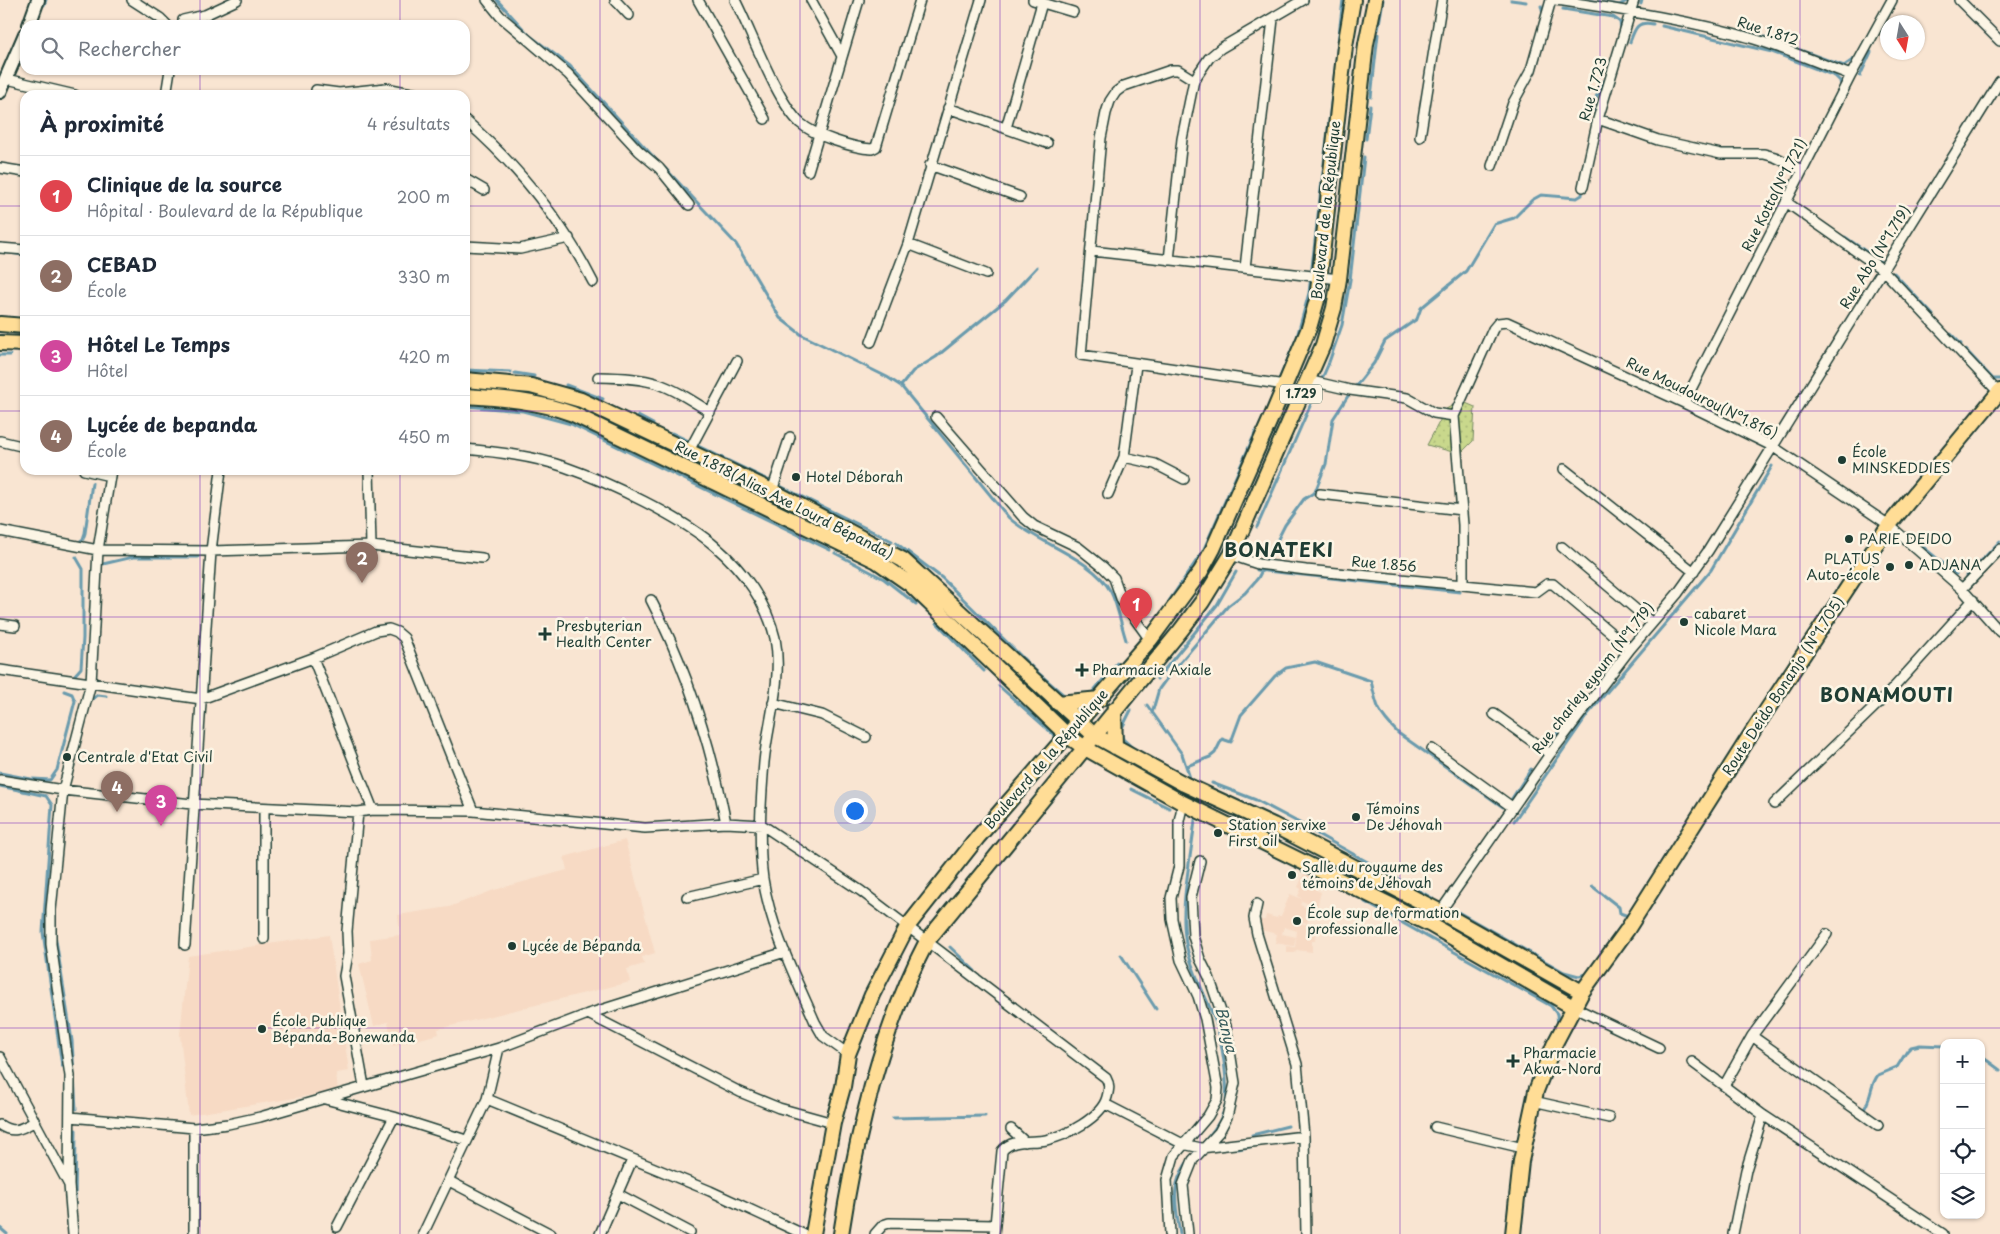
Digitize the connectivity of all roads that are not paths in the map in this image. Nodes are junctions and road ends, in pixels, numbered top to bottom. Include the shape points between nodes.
1 (38, 0) edge
2 (132, 0) edge
3 (237, 0) edge
4 (487, 0) edge
5 (615, 0) edge
6 (698, 0) edge
7 (735, 0) edge
8 (811, 0) edge
9 (859, 0) edge
10 (920, 0) edge
11 (981, 0) edge
12 (1303, 0) edge
13 (1353, 0) edge
14 (1375, 0) edge
15 (1442, 0) edge
16 (1551, 0) edge
17 (1556, 0) edge
18 (1634, 0) edge
19 (1892, 0) edge
20 (1959, 0) edge
21 (1038, 1) edge
22 (1073, 12) dead end
23 (1631, 12) junction
24 (629, 15) dead end
25 (1273, 19) junction
26 (31, 20) edge
27 (162, 20) edge
28 (183, 20) dead end
29 (2000, 41) edge
30 (20, 46) edge
31 (842, 56) junction
32 (169, 75) edge
33 (1851, 75) junction
34 (7, 79) junction
35 (1194, 80) junction
36 (2000, 81) edge
37 (54, 90) edge
38 (167, 90) edge
39 (358, 90) edge
40 (396, 90) edge
41 (0, 92) edge
42 (948, 108) junction
43 (765, 119) dead end
44 (1598, 119) junction
45 (470, 125) edge
46 (1006, 128) junction
47 (820, 136) junction
48 (1420, 137) dead end
49 (1047, 143) dead end
50 (930, 165) junction
51 (1492, 166) dead end
52 (0, 168) edge
53 (1802, 170) junction
54 (20, 171) edge
55 (808, 171) dead end
56 (470, 182) edge
57 (1583, 187) dead end
58 (484, 190) dead end
59 (1020, 197) dead end
60 (1786, 202) junction
61 (689, 206) dead end
62 (569, 238) junction
63 (908, 244) junction
64 (470, 246) edge
65 (0, 248) edge
66 (20, 250) edge
67 (1092, 251) junction
68 (1169, 260) junction
69 (1246, 268) junction
70 (1883, 270) junction
71 (986, 274) dead end
72 (1319, 277) junction
73 (1339, 279) junction
74 (593, 282) dead end
75 (0, 324) edge
76 (20, 326) edge
77 (871, 342) dead end
78 (0, 343) edge
79 (20, 344) edge
80 (737, 362) dead end
81 (1136, 365) junction
82 (598, 376) dead end
83 (470, 380) edge
84 (1316, 382) junction
85 (1284, 385) junction
86 (2000, 393) edge
87 (470, 396) edge
88 (1684, 403) junction
89 (710, 412) junction
90 (1454, 416) junction
91 (936, 417) dead end
92 (790, 437) dead end
93 (0, 442) edge
94 (20, 446) edge
95 (1772, 446) junction
96 (470, 449) edge
97 (689, 451) junction
98 (1124, 457) junction
99 (1564, 469) dead end
100 (111, 475) edge
101 (220, 475) edge
102 (369, 475) edge
103 (1184, 479) dead end
104 (772, 490) junction
105 (1108, 494) dead end
106 (1320, 494) dead end
107 (1462, 510) junction
108 (1889, 525) junction
109 (0, 531) edge
110 (371, 546) junction
111 (1562, 547) dead end
112 (2000, 549) edge
113 (98, 550) junction
114 (211, 551) junction
115 (1231, 555) junction
116 (482, 558) dead end
117 (1694, 572) junction
118 (1463, 585) junction
119 (1962, 589) junction
120 (651, 600) dead end
121 (1973, 600) junction
122 (1652, 623) junction
123 (0, 624) edge
124 (15, 626) dead end
125 (2000, 632) edge
126 (1150, 640) junction
127 (1630, 649) junction
128 (313, 658) junction
129 (0, 670) edge
130 (91, 683) junction
131 (201, 699) junction
132 (1100, 699) junction
133 (774, 703) junction
134 (1058, 703) junction
135 (1114, 710) junction
136 (1494, 714) dead end
137 (1079, 724) junction
138 (1094, 735) junction
139 (1068, 736) junction
140 (866, 737) dead end
141 (1115, 747) junction
142 (1085, 748) junction
143 (1432, 749) dead end
144 (1550, 754) junction
145 (0, 780) edge
146 (63, 790) junction
147 (1183, 802) junction
148 (192, 804) junction
149 (1774, 804) dead end
150 (1512, 807) junction
151 (264, 808) junction
152 (373, 810) junction
153 (358, 812) junction
154 (473, 812) junction
155 (726, 823) junction
156 (762, 825) junction
157 (1200, 861) dead end
158 (764, 879) junction
159 (687, 897) dead end
160 (1257, 904) dead end
161 (1439, 911) junction
162 (1431, 924) junction
163 (907, 927) junction
164 (1828, 934) dead end
165 (264, 938) dead end
166 (927, 941) junction
167 (185, 945) dead end
168 (785, 952) junction
169 (1582, 992) junction
170 (1573, 1007) junction
171 (588, 1014) junction
172 (1752, 1036) junction
173 (499, 1048) junction
174 (1659, 1048) dead end
175 (848, 1054) junction
176 (0, 1057) edge
177 (1692, 1062) dead end
178 (364, 1086) junction
179 (1724, 1086) junction
180 (325, 1099) junction
181 (487, 1099) junction
182 (1533, 1101) junction
183 (1105, 1104) junction
184 (1763, 1115) junction
185 (70, 1117) junction
186 (394, 1117) junction
187 (1609, 1118) dead end
188 (34, 1122) junction
189 (833, 1123) junction
190 (0, 1125) edge
191 (1878, 1125) dead end
192 (194, 1128) junction
193 (1435, 1128) dead end
194 (1011, 1129) dead end
195 (1304, 1136) junction
196 (466, 1140) junction
197 (1025, 1142) junction
198 (1185, 1144) junction
199 (1203, 1148) junction
200 (1523, 1148) junction
201 (632, 1160) junction
202 (449, 1181) junction
203 (69, 1186) junction
204 (618, 1194) junction
205 (338, 1227) dead end
206 (994, 1229) edge
207 (786, 1230) edge
208 (690, 1232) dead end
209 (73, 1234) edge
210 (194, 1234) edge
211 (423, 1234) edge
212 (551, 1234) edge
213 (600, 1234) edge
214 (803, 1234) edge
215 (813, 1234) edge
216 (842, 1234) edge
217 (874, 1234) edge
218 (1170, 1234) edge
219 (1188, 1234) edge
220 (1306, 1234) edge
221 (1513, 1234) edge
222 (1734, 1234) edge
223 (1942, 1234) edge

1 - 26 main road
2 - 27 street
3 - 28 street
4 - 61 street via 500,16 568,74 639,151 659,168
5 - 24 street
6 - 43 street
7 - 47 street via 795,117
8 - 31 street
9 - 31 street
10 - 47 street via 876,147 868,149
11 - 42 street
12 - 25 street
13 - 72 main road, Boulevard de la République / 1.729 via 1344,46
14 - 73 main road, Boulevard de la République / 1.729 via 1366,44
15 - 48 street
16 - 51 street via 1531,70 1513,104
17 - 23 street, Rue 1.812
18 - 23 street, Rue 1.723
19 - 33 street, Rue Kotto(N°1.721)
20 - 29 street
21 - 22 street
21 - 46 street
23 - 33 street, Rue 1.812 via 1757,40
23 - 44 street, Rue 1.723
25 - 35 street via 1221,48 1209,58
25 - 69 street
30 - 34 main road
31 - 47 street
32 - 38 street
33 - 53 street, Rue Kotto(N°1.721)
34 - 37 street
34 - 41 main road
35 - 67 street via 1178,70 1171,70 1124,86 1110,101 1101,138
35 - 68 street via 1182,139
36 - 70 street, Rue Abo (N°1.719)
39 - 40 street
42 - 46 street
42 - 50 street
44 - 53 street via 1658,140 1721,154 1770,156
44 - 57 street, Rue 1.723
45 - 62 street via 518,171
46 - 49 street
47 - 55 street
50 - 59 street
50 - 63 street
52 - 54 street
53 - 60 street, Rue Kotto(N°1.721)
56 - 58 street
60 - 70 street
60 - 88 street, Rue Kotto(N°1.721)
62 - 64 street via 520,249
62 - 74 street
63 - 71 street
63 - 77 street
65 - 66 street
67 - 68 street
67 - 81 street via 1081,356
68 - 69 street
69 - 72 street
70 - 86 street
70 - 95 street, Rue Abo (N°1.719)
72 - 73 street
72 - 85 main road, Boulevard de la République / 1.729 via 1314,313
73 - 84 main road, Boulevard de la République / 1.729
75 - 76 main road
78 - 79 main road
80 - 89 street
81 - 85 street
81 - 98 street
82 - 89 street via 651,380 672,388
83 - 97 main road, Rue 1.818(Alias Axe Lourd Bépanda) via 559,392
84 - 90 street via 1407,398 1434,413
84 - 115 main road, Boulevard de la République / 1.729
85 - 126 main road, Boulevard de la République / 1.729 via 1214,548
86 - 108 main road, Route Deido Bonanjo (N°1.705)
87 - 139 main road, Rue 1.818(Alias Axe Lourd Bépanda) via 527,401 573,414 877,561 910,584
88 - 90 street, Rue Moudourou(N°1.816) via 1503,322 1493,329
88 - 95 street, Rue Moudourou(N°1.816)
89 - 97 street
90 - 107 street
91 - 126 street via 1023,517 1078,548 1114,578 1122,601
92 - 104 street
93 - 94 street
95 - 108 street, Rue Moudourou(N°1.816)
95 - 117 street, Rue charley eyoum (N°1.719)
96 - 133 street via 501,452 564,467 669,516 716,546 757,594 770,622 778,671
97 - 104 main road, Rue 1.818(Alias Axe Lourd Bépanda)
98 - 103 street via 1155,464
98 - 105 street
99 - 117 street
100 - 113 street
101 - 114 street
102 - 110 street
104 - 134 main road, Rue 1.818(Alias Axe Lourd Bépanda) via 903,560
106 - 107 street
107 - 118 street
108 - 119 street, Rue Moudourou(N°1.816)
108 - 169 main road, Route Deido Bonanjo (N°1.705) via 1627,930
109 - 113 street
110 - 114 street
110 - 116 street
111 - 122 street
112 - 119 street
113 - 114 street
113 - 130 street
114 - 131 street
115 - 118 street, Rue 1.856 via 1258,564
115 - 135 main road, Boulevard de la République / 1.729 via 1202,602
117 - 122 street, Rue charley eyoum (N°1.719)
118 - 127 street, Rue 1.856 via 1536,592 1547,584 1553,584
119 - 121 street, Rue Moudourou(N°1.816)
120 - 155 street via 688,681
121 - 125 street, Rue Moudourou(N°1.816)
121 - 149 street via 1887,695
122 - 127 street, Rue charley eyoum (N°1.719)
123 - 124 street
126 - 132 main road, Boulevard de la République / 1.729
127 - 144 street, Rue charley eyoum (N°1.719)
128 - 131 street
128 - 152 street
128 - 154 street via 376,631 389,629 404,638
129 - 130 street
130 - 131 street
130 - 146 street
131 - 148 street
132 - 134 main road
132 - 137 main road, Boulevard de la République / 1.729
133 - 140 street via 822,715
133 - 156 street via 765,756
134 - 137 main road, Rue 1.818(Alias Axe Lourd Bépanda)
135 - 138 main road, Boulevard de la République / 1.729
135 - 141 main road
136 - 144 street
137 - 138 main road, Rue 1.818(Alias Axe Lourd Bépanda)
137 - 139 main road, Boulevard de la République
138 - 141 main road, Rue 1.818(Alias Axe Lourd Bépanda)
138 - 142 main road, Boulevard de la République
139 - 142 main road, Rue 1.818(Alias Axe Lourd Bépanda)
139 - 163 main road, Boulevard de la République via 978,837
141 - 161 main road, Rue 1.818(Alias Axe Lourd Bépanda)
142 - 147 main road, Rue 1.818(Alias Axe Lourd Bépanda)
142 - 166 main road, Boulevard de la République
143 - 150 street
144 - 150 street, Rue charley eyoum (N°1.719)
145 - 146 street
146 - 148 street
146 - 185 street via 51,910 51,944 70,1076
147 - 162 main road, Rue 1.818(Alias Axe Lourd Bépanda)
147 - 198 street via 1179,821 1179,866 1171,898 1172,919 1181,960 1205,1019 1218,1088 1217,1100 1208,1116
148 - 151 street
148 - 167 street
150 - 161 street, Rue charley eyoum (N°1.719)
151 - 153 street
151 - 165 street
152 - 153 street
152 - 154 street
153 - 178 street via 344,976
154 - 155 street via 645,828
155 - 156 street
156 - 158 street
156 - 163 street via 861,891
157 - 199 street via 1191,897 1193,936 1226,1026 1235,1083 1227,1117
158 - 159 street
158 - 168 street via 772,919
160 - 195 street via 1254,918 1257,934 1297,1064
161 - 162 street, Rue charley eyoum (N°1.719)
161 - 169 main road, Rue 1.818(Alias Axe Lourd Bépanda)
162 - 170 main road, Rue 1.818(Alias Axe Lourd Bépanda)
163 - 166 street
163 - 175 main road, Boulevard de la République via 872,995
164 - 172 street
166 - 183 street via 1106,1078 1109,1088
166 - 216 main road, Boulevard de la République via 912,969 870,1096
168 - 171 street
168 - 175 street via 823,1036
169 - 170 main road, Route Deido Bonanjo (N°1.705)
170 - 174 street
170 - 182 main road, Route Deido Bonanjo (N°1.705) via 1554,1045
171 - 173 street
171 - 189 street via 740,1092 779,1108
172 - 179 street
172 - 191 street
173 - 178 street
173 - 181 street
175 - 189 main road, Boulevard de la République
176 - 188 street
177 - 179 street
178 - 180 street
179 - 184 street
180 - 186 street
180 - 192 street via 236,1123
181 - 196 street
181 - 201 street
182 - 187 street
182 - 200 main road, Route Deido Bonanjo (N°1.705)
183 - 197 street via 1096,1115 1075,1128 1047,1140
183 - 198 street
184 - 222 street via 1746,1170
184 - 223 street
185 - 192 street
185 - 203 street
186 - 196 street
186 - 205 street
188 - 190 street via 11,1131
188 - 203 street
189 - 215 main road, Boulevard de la République
192 - 210 street
193 - 200 street
194 - 197 street
195 - 199 street
195 - 220 street
196 - 202 street
197 - 206 street via 1010,1144 1002,1150
198 - 199 street
198 - 218 street via 1174,1156 1167,1180
199 - 219 street via 1193,1160 1183,1185
200 - 221 main road, Route Deido Bonanjo (N°1.705)
201 - 204 street
201 - 207 street via 710,1191
202 - 211 street
202 - 212 street
203 - 209 street
204 - 208 street
204 - 213 street
206 - 217 street via 889,1223 882,1225
207 - 214 street

